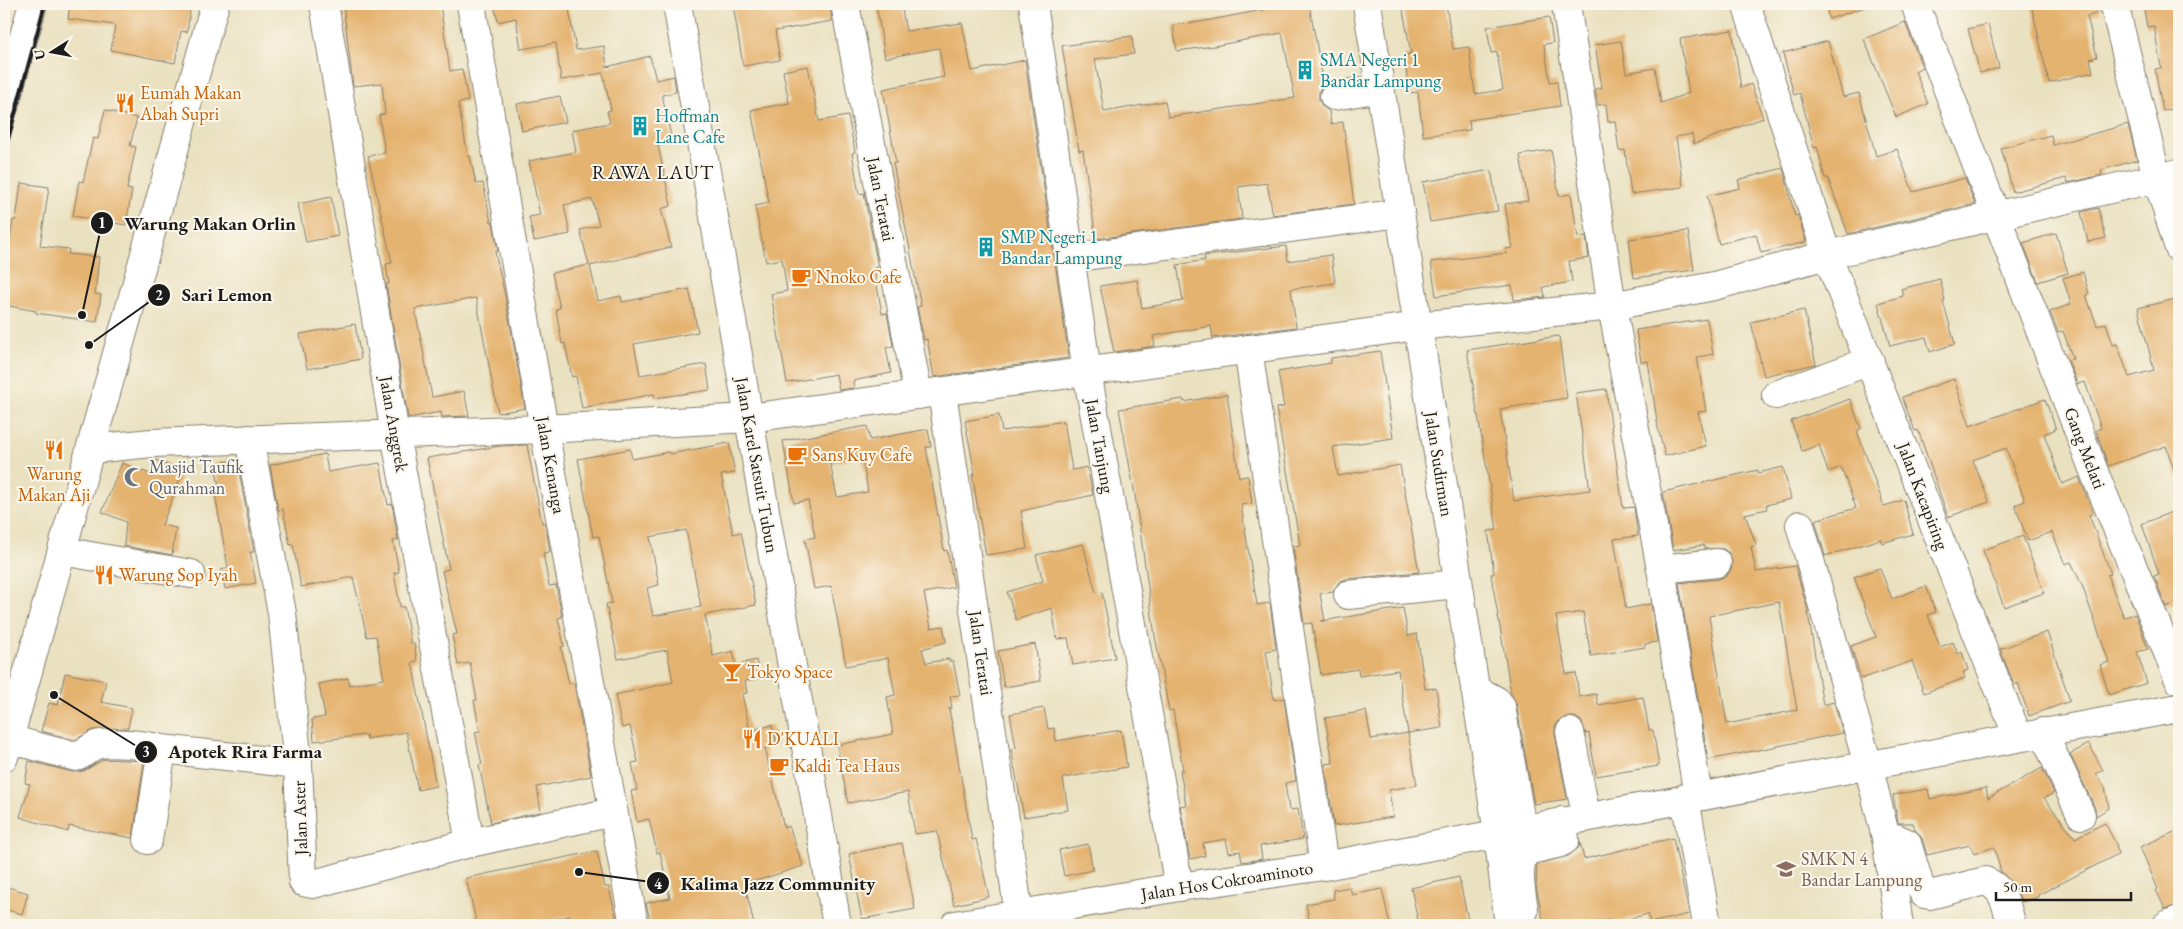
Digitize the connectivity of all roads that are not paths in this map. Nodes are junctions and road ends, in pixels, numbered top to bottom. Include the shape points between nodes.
1 (33, 4) edge
2 (215, 4) edge
3 (324, 4) edge
4 (471, 4) edge
5 (677, 4) edge
6 (845, 4) edge
7 (1033, 4) edge
8 (1366, 4) edge
9 (1566, 4) edge
10 (1746, 4) edge
11 (1915, 4) edge
12 (2114, 4) edge
13 (1380, 88) junction
14 (1334, 96) dead end
15 (4, 106) edge
16 (2168, 176) edge
17 (1400, 213) junction
18 (1995, 216) junction
19 (2179, 248) edge
20 (1827, 255) junction
21 (1070, 258) junction
22 (1612, 306) junction
23 (1418, 326) junction
24 (1248, 349) junction
25 (1870, 361) junction
26 (1087, 372) junction
27 (930, 393) junction
28 (1776, 395) dead end
29 (749, 418) junction
30 (544, 428) junction
31 (395, 434) junction
32 (249, 439) junction
33 (91, 449) junction
34 (1800, 525) dead end
35 (62, 551) junction
36 (1717, 563) dead end
37 (1661, 569) junction
38 (191, 574) dead end
39 (1458, 584) junction
40 (1348, 595) dead end
41 (2179, 680) edge
42 (2179, 708) edge
43 (1570, 732) dead end
44 (2030, 735) junction
45 (6, 748) edge
46 (162, 749) junction
47 (298, 764) junction
48 (1868, 765) junction
49 (1692, 797) junction
50 (613, 812) junction
51 (2081, 815) dead end
52 (1574, 819) junction
53 (1510, 831) junction
54 (1886, 838) junction
55 (148, 840) dead end
56 (470, 843) junction
57 (1324, 866) junction
58 (1179, 886) junction
59 (1019, 915) junction
60 (2179, 920) edge
61 (1509, 922) edge
62 (634, 925) edge
63 (837, 925) edge
64 (955, 925) edge
65 (1707, 925) edge
66 (1899, 925) edge
67 (2012, 925) edge
68 (2168, 925) edge

1 - 15 street
2 - 33 street
3 - 31 street, Jalan Anggrek
4 - 30 street, Jalan Kenanga
5 - 29 street, Jalan Karel Satsuit Tubun
6 - 27 street, Jalan Teratai
7 - 21 street, Jalan Tanjung
8 - 13 street, Jalan Sudirman
9 - 22 street
10 - 20 street, Jalan Kacapiring
11 - 18 street, Gang Melati
12 - 16 street
13 - 14 street
13 - 17 street, Jalan Sudirman
16 - 18 street
16 - 19 street
17 - 21 street
17 - 23 street, Jalan Sudirman
18 - 20 street
18 - 41 street, Gang Melati
20 - 22 street via 1714,286
20 - 25 street, Jalan Kacapiring
21 - 26 street, Jalan Tanjung
22 - 23 street
22 - 37 street
23 - 24 street
23 - 39 street, Jalan Sudirman
24 - 26 street
24 - 57 street
25 - 28 street
25 - 44 street, Jalan Kacapiring
26 - 27 street
26 - 58 street, Jalan Tanjung
27 - 29 street
27 - 59 street, Jalan Teratai
29 - 30 street
29 - 63 street, Jalan Karel Satsuit Tubun
30 - 31 street
30 - 50 street, Jalan Kenanga
31 - 32 street
31 - 56 street, Jalan Anggrek
32 - 33 street
32 - 47 street, Jalan Aster via 282,613
33 - 35 street
34 - 48 street
35 - 38 street
35 - 45 street
36 - 37 street
37 - 49 street
39 - 40 street
39 - 53 street, Jalan Sudirman via 1475,689
42 - 44 street, Jalan Hos Cokroaminoto
43 - 52 street
44 - 48 street, Jalan Hos Cokroaminoto
44 - 51 street, Jalan Kacapiring
45 - 46 street via 76,757 97,745
46 - 47 street
46 - 55 street
47 - 56 street, Jalan Aster via 302,876 307,884
48 - 49 street, Jalan Hos Cokroaminoto
48 - 54 street
49 - 52 street, Jalan Hos Cokroaminoto
49 - 65 street
50 - 56 street, Jalan Aster
50 - 62 street, Jalan Kenanga
52 - 53 street, Jalan Hos Cokroaminoto
52 - 61 street via 1565,840 1526,851 1522,857 1519,865 1524,911
53 - 57 street, Jalan Hos Cokroaminoto
53 - 61 street, Jalan Sudirman
54 - 66 street
54 - 67 street via 1907,843 1924,894 1985,881 1998,887
57 - 58 street, Jalan Hos Cokroaminoto
58 - 59 street, Jalan Hos Cokroaminoto
59 - 64 street, Jalan Hos Cokroaminoto
60 - 68 street

